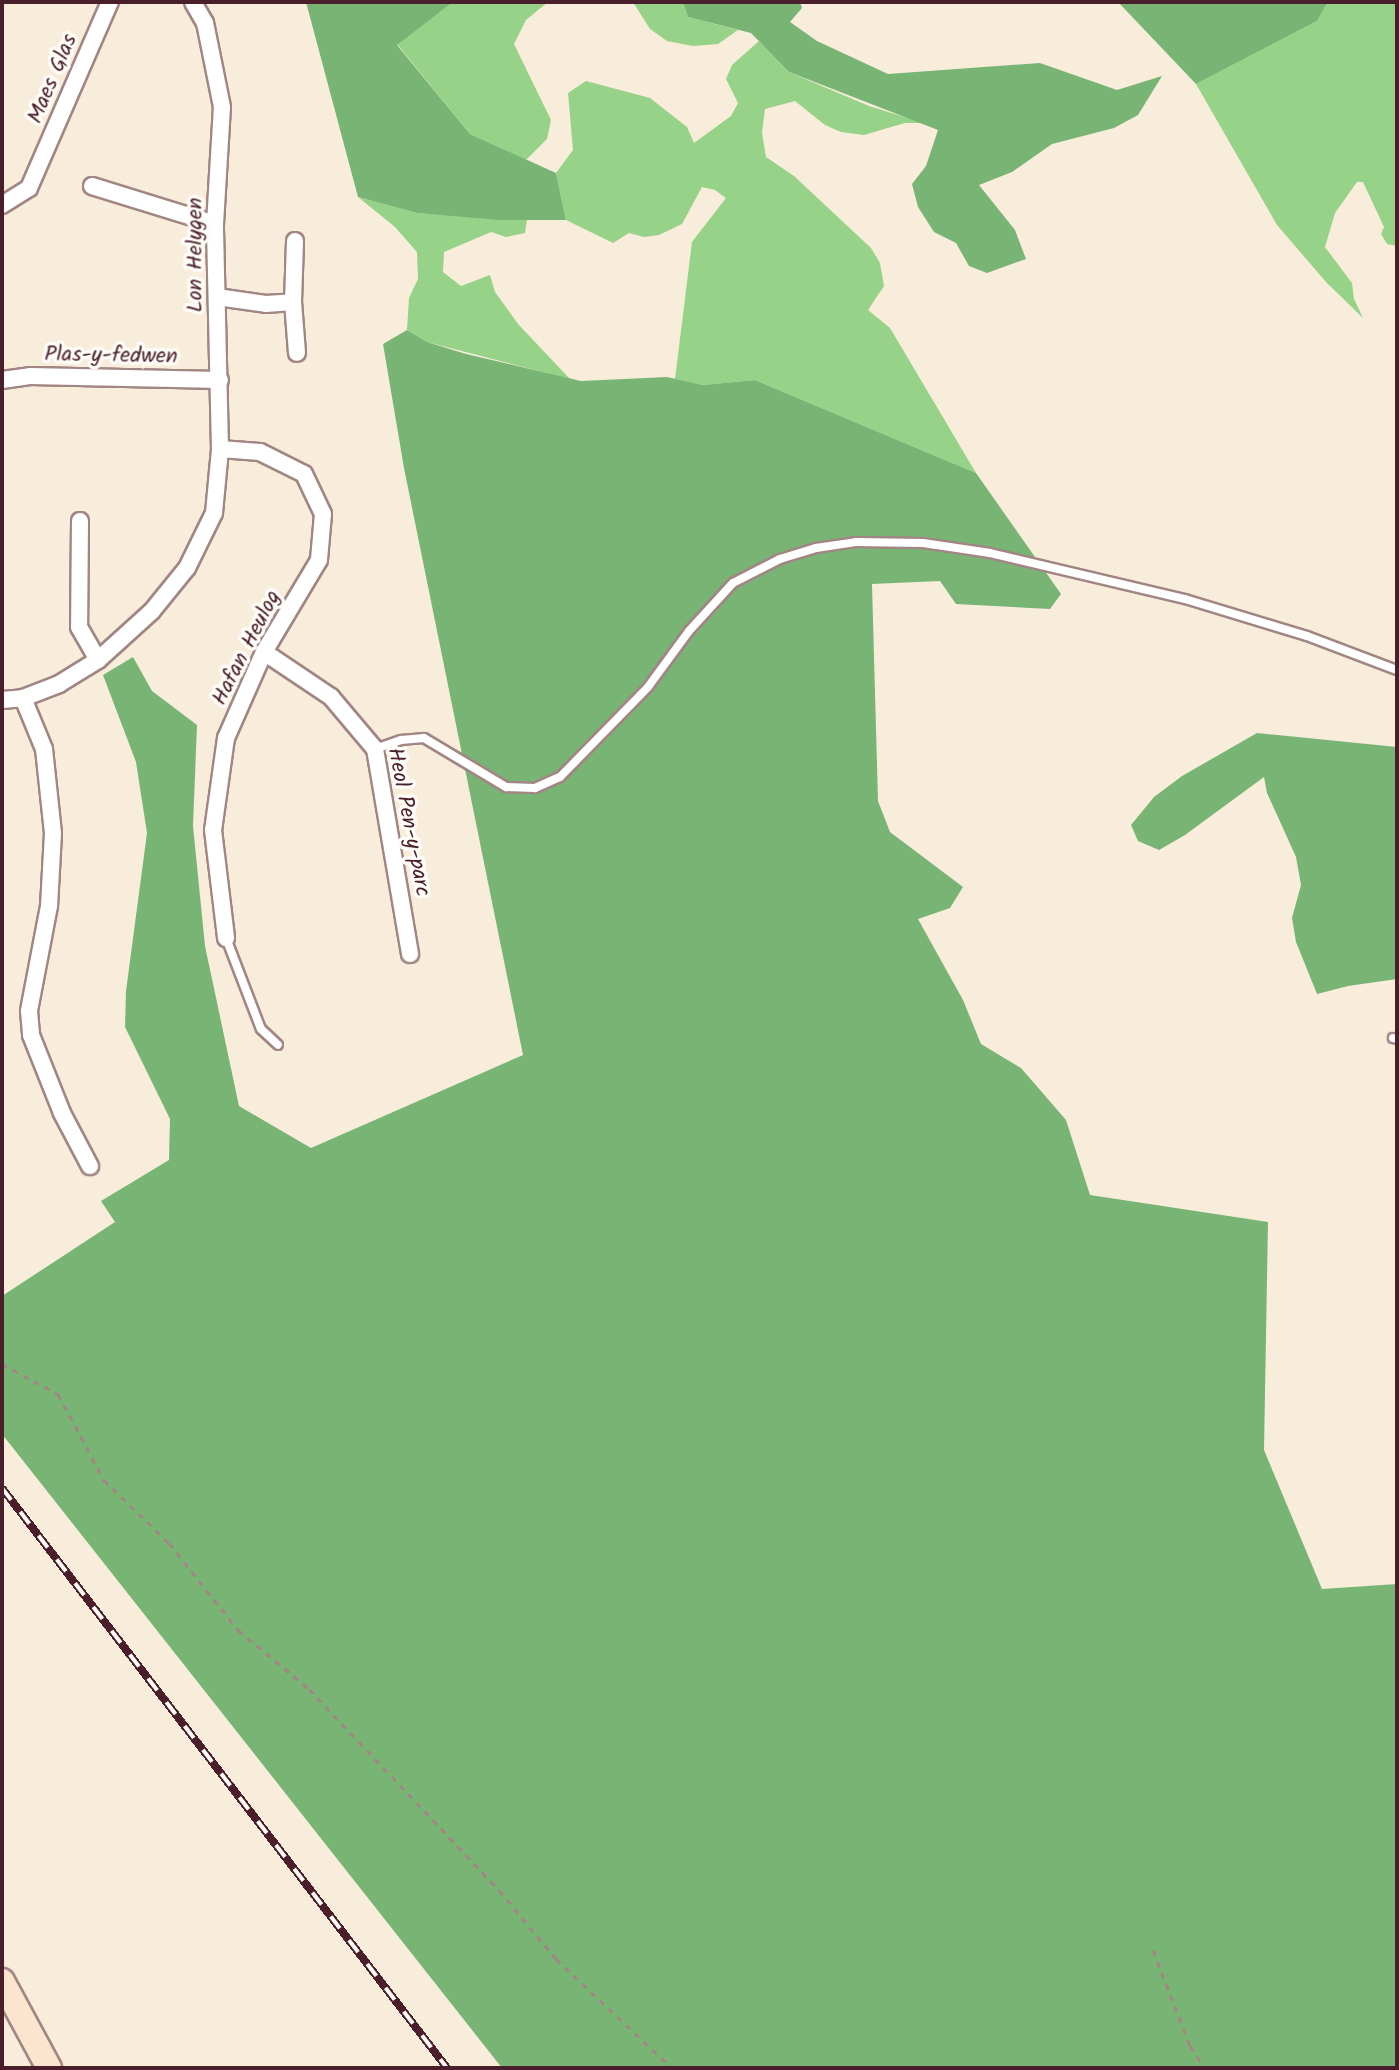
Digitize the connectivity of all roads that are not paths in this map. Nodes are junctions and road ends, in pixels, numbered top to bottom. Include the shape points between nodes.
1 (110, 2) edge
2 (193, 2) edge
3 (92, 186) dead end
4 (2, 205) edge
5 (215, 224) junction
6 (295, 241) dead end
7 (217, 297) junction
8 (293, 302) junction
9 (297, 353) dead end
10 (2, 380) edge
11 (220, 380) junction
12 (220, 449) junction
13 (80, 521) dead end
14 (264, 652) junction
15 (98, 660) junction
16 (1397, 670) edge
17 (23, 698) junction
18 (2, 700) edge
19 (375, 749) junction
20 (226, 938) joint
21 (410, 954) dead end
22 (278, 1045) dead end
23 (90, 1166) dead end
24 (2, 1981) edge
25 (49, 2068) edge

1 - 4 street, Maes Glas via 29,188
2 - 5 street, Lon Helygen via 205,23 222,107
3 - 5 street
5 - 7 street, Lon Helygen
6 - 8 street
7 - 8 street
7 - 11 street, Lon Helygen
8 - 9 street
10 - 11 street, Plas-y-fedwen
11 - 12 street, Lon Helygen
12 - 14 street, Hafan Heulog via 260,452 304,474 323,514 319,560
12 - 15 street, Lon Helygen via 214,513 187,568 152,611
13 - 15 street via 79,627
14 - 19 street, Heol Pen-y-parc via 331,697
14 - 20 street, Hafan Heulog via 226,738 213,830
15 - 17 street
16 - 19 lane via 1185,599 990,553 923,543 856,542 780,559 733,583 638,698 560,777 535,788 506,787 424,738
17 - 18 street
17 - 23 street via 44,749 53,833 49,906 29,1011 31,1035
19 - 21 street, Heol Pen-y-parc
20 - 22 lane via 261,1029
24 - 25 street

